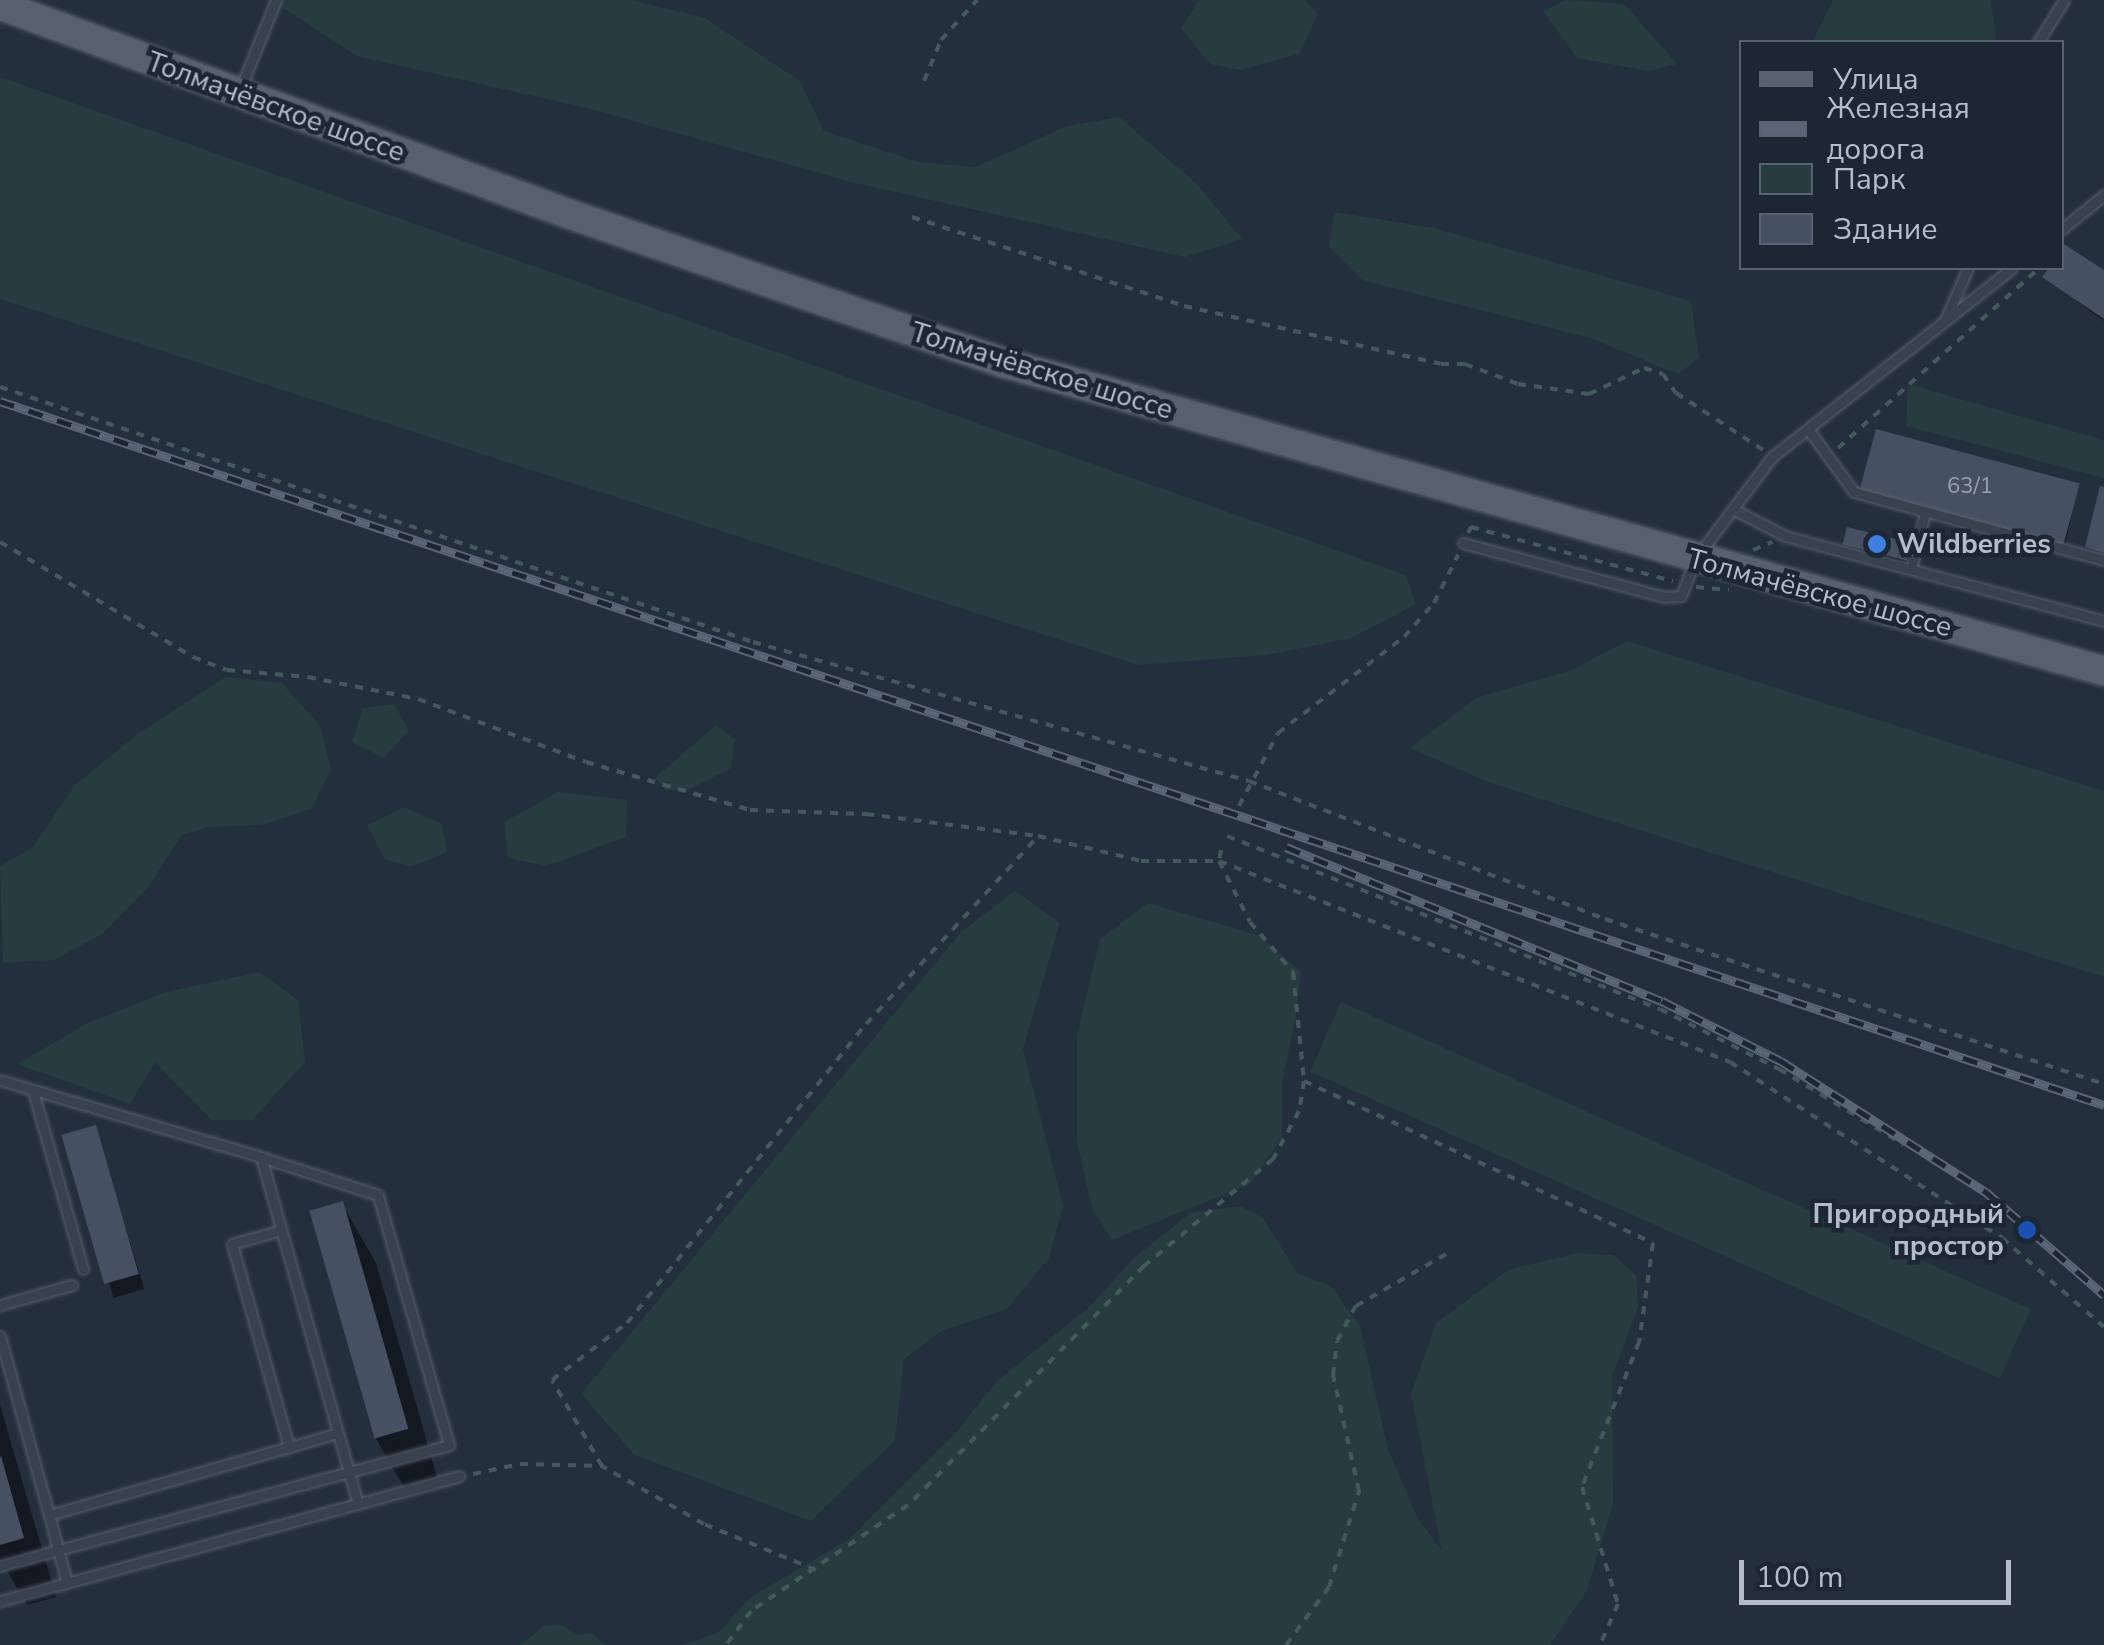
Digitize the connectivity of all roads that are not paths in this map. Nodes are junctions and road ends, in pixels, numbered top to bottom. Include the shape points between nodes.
1 (276, 0) edge
2 (2064, 0) edge
3 (0, 5) edge
4 (2039, 40) edge
5 (238, 94) junction
6 (2104, 195) edge
7 (2064, 222) edge
8 (1967, 270) edge
9 (2009, 270) edge
10 (1944, 321) junction
11 (1808, 429) junction
12 (1733, 508) junction
13 (1926, 514) junction
14 (1464, 543) road end
15 (1695, 559) junction
16 (2104, 560) edge
17 (1911, 570) junction
18 (2104, 621) edge
19 (2104, 671) edge
20 (0, 1080) edge
21 (33, 1092) junction
22 (261, 1156) junction
23 (281, 1230) junction
24 (82, 1269) dead end
25 (72, 1285) dead end
26 (0, 1305) edge
27 (0, 1336) edge
28 (338, 1433) junction
29 (289, 1447) junction
30 (350, 1472) junction
31 (459, 1476) road end
32 (358, 1504) junction
33 (48, 1515) junction
34 (58, 1550) junction
35 (0, 1566) edge
36 (67, 1583) junction
37 (0, 1602) edge

1 - 5 lane
2 - 4 lane
3 - 5 main road, Толмачёвское шоссе
5 - 15 main road, Толмачёвское шоссе via 1001,362
6 - 7 lane
8 - 10 lane
9 - 10 lane
10 - 11 lane
11 - 12 lane via 1772,457
11 - 13 lane via 1854,492
12 - 15 lane
12 - 17 lane via 1785,536
13 - 16 lane
13 - 17 lane
14 - 15 lane via 1674,598
15 - 19 main road, Толмачёвское шоссе
17 - 18 lane
20 - 21 lane
21 - 22 lane
21 - 24 lane
22 - 23 lane
22 - 30 lane via 378,1195 448,1445
23 - 28 lane
23 - 29 lane via 232,1244
25 - 26 lane
27 - 33 lane
28 - 29 lane
28 - 30 lane
29 - 33 lane
30 - 32 lane
30 - 34 lane
31 - 32 lane
32 - 36 lane
33 - 34 lane
34 - 35 lane
34 - 36 lane
36 - 37 lane

